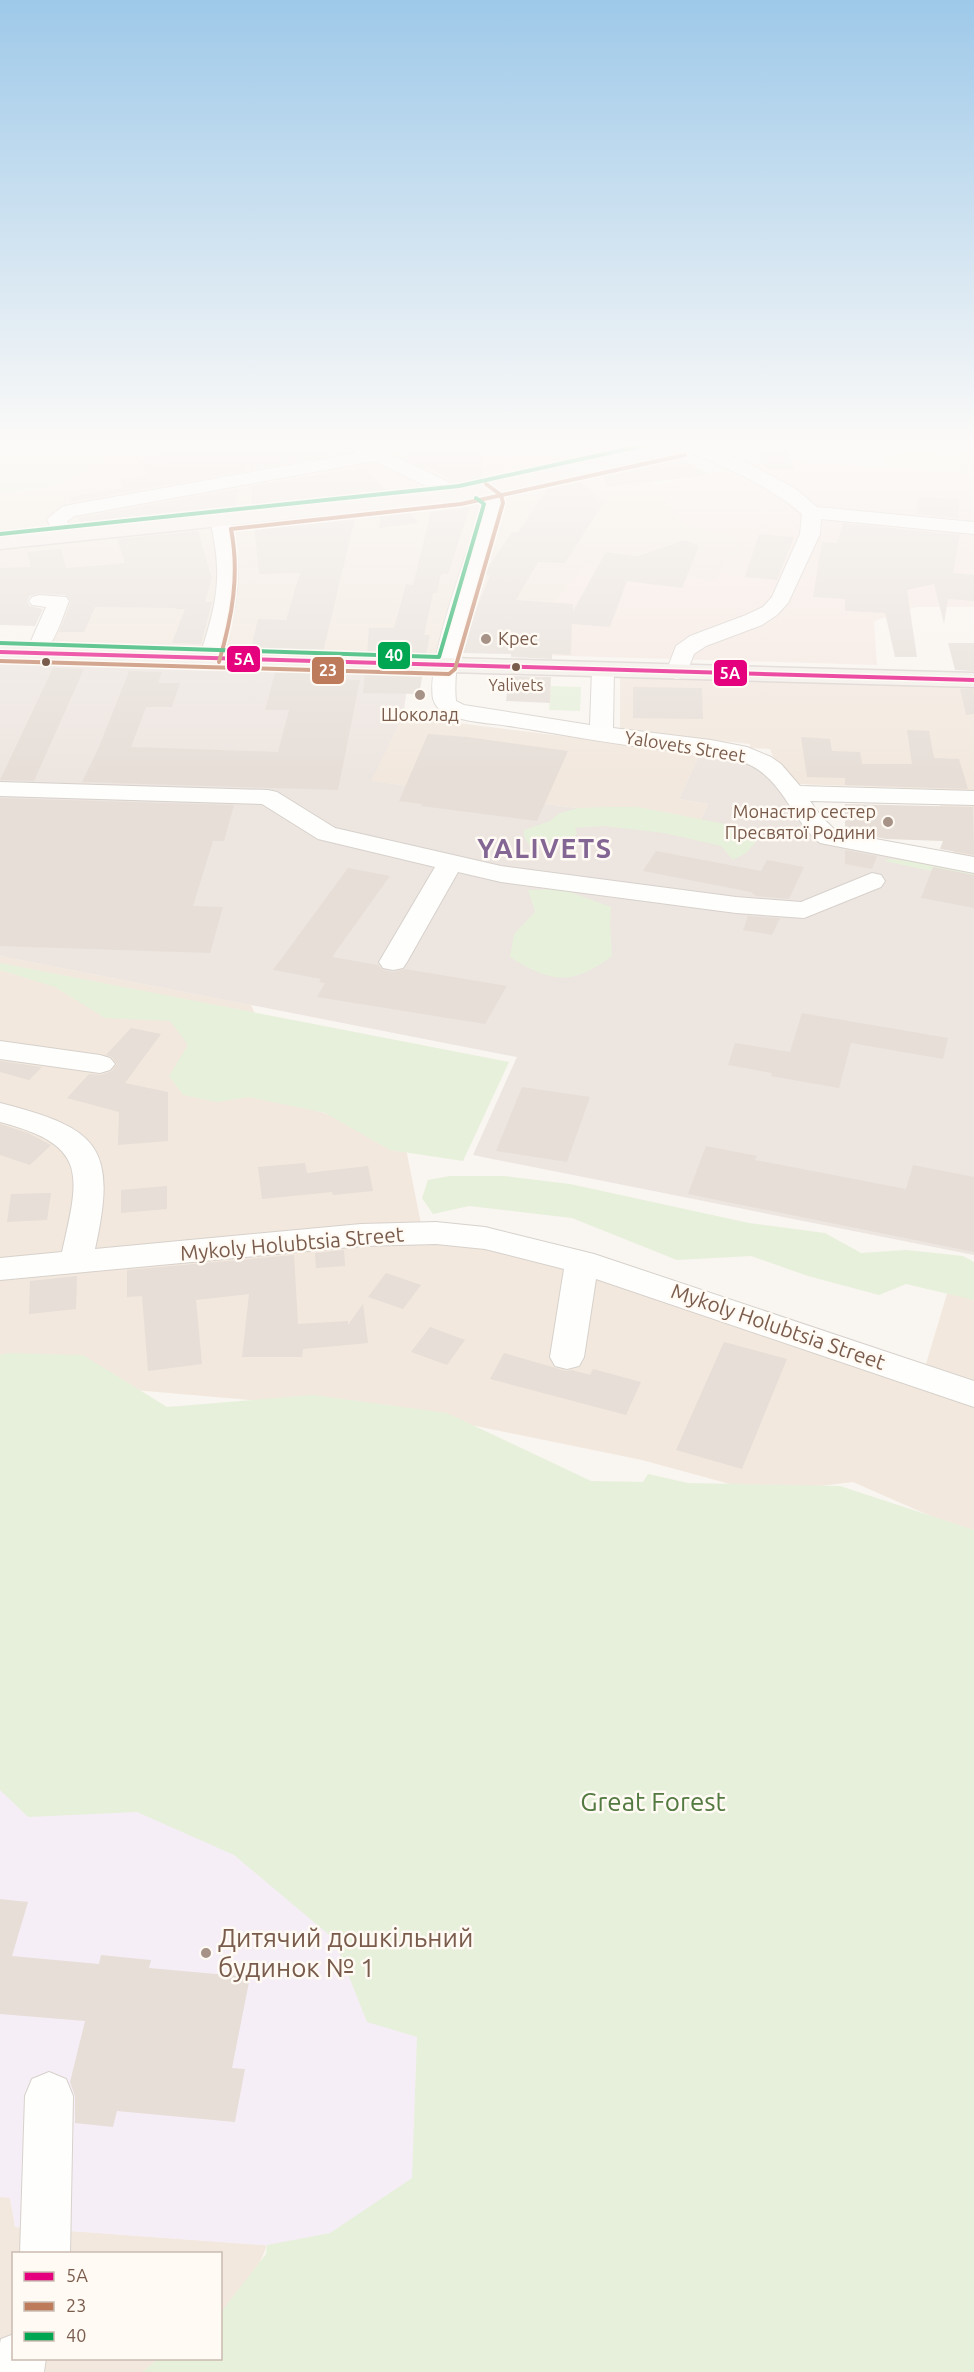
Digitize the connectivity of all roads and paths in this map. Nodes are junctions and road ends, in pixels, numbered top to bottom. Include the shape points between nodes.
1 (229, 557) edge
2 (478, 557) edge
3 (800, 557) edge
4 (39, 601) dead end
5 (0, 652) edge
6 (28, 653) junction
7 (210, 659) junction
8 (446, 666) junction
9 (603, 670) junction
10 (677, 672) junction
11 (974, 680) edge
12 (601, 734) junction
13 (0, 789) edge
14 (792, 793) junction
15 (974, 798) edge
16 (450, 862) junction
17 (974, 865) edge
18 (872, 881) dead end
19 (393, 962) dead end
20 (0, 1050) edge
21 (100, 1064) dead end
22 (0, 1112) edge
23 (582, 1262) junction
24 (76, 1263) junction
25 (0, 1269) edge
26 (567, 1356) dead end
27 (974, 1394) edge
28 (49, 2096) dead end
29 (45, 2252) edge

1 - 7 street via 228,597
2 - 8 street
3 - 10 street via 781,599 770,611 691,646 684,651
4 - 6 street via 59,601 40,644
5 - 6 main road
6 - 7 main road
7 - 8 main road
8 - 9 main road
8 - 12 street via 444,701 449,707
9 - 10 main road
9 - 12 street, Yalovets Street
10 - 11 main road
12 - 14 street, Yalovets Street via 742,754 766,764
13 - 16 street via 268,797 327,834
14 - 15 street
14 - 17 street, Yalovets Street via 830,838
16 - 18 street via 524,877 804,910
16 - 19 street
20 - 21 street
22 - 24 street via 52,1128 73,1142 81,1155 88,1172 89,1196
23 - 24 street, Mykoly Holubtsia Street via 485,1238 436,1233 361,1235
23 - 26 street
23 - 27 street, Mykoly Holubtsia Street
24 - 25 street, Mykoly Holubtsia Street
28 - 29 street

